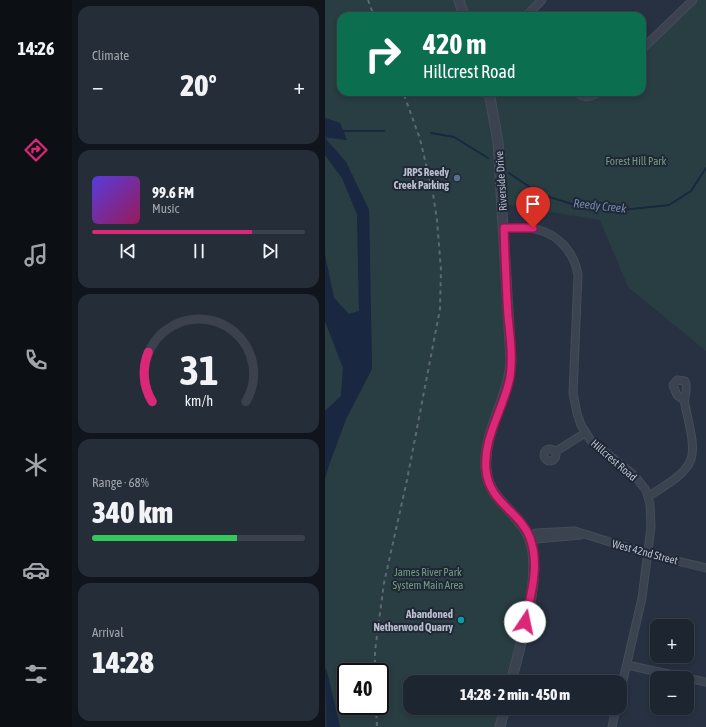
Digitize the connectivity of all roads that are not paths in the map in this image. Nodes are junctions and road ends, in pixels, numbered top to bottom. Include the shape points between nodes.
1 (459, 0) edge
2 (542, 0) edge
3 (693, 0) edge
4 (463, 12) edge
5 (530, 12) edge
6 (646, 45) edge
7 (490, 96) edge
8 (581, 96) edge
9 (591, 96) edge
10 (504, 228) junction
11 (684, 400) dead end
12 (585, 433) junction
13 (555, 452) dead end
14 (649, 496) junction
15 (529, 537) junction
16 (648, 554) junction
17 (706, 568) edge
18 (627, 665) junction
19 (513, 675) edge
20 (624, 675) edge
21 (706, 682) edge
22 (503, 715) edge
23 (615, 715) edge
24 (500, 727) edge
25 (612, 727) edge

1 - 4 street
2 - 5 street
3 - 6 street
7 - 10 street, Riverside Drive via 498,142
8 - 9 street
10 - 12 street, Hillcrest Road via 533,228 545,232 566,248 573,258 578,275 573,393
10 - 15 street, Riverside Drive via 511,348 510,376 490,435 486,470 493,493 521,523
11 - 14 street via 693,443 692,457 683,474
12 - 13 street
12 - 14 street, Hillcrest Road via 591,441 634,475
14 - 16 street via 651,527
15 - 16 street, West 42nd Street via 584,534
15 - 19 street, Riverside Drive via 534,556 533,580
16 - 17 street, West 42nd Street
16 - 18 street via 642,598
18 - 20 street
18 - 21 street
22 - 24 street
23 - 25 street

